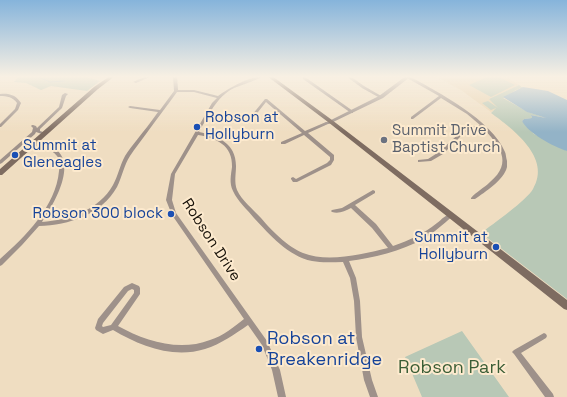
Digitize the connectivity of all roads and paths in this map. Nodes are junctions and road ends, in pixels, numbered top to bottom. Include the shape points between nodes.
1 (0, 95) edge
2 (65, 95) edge
3 (89, 95) edge
4 (173, 95) edge
5 (209, 95) edge
6 (223, 95) edge
7 (293, 95) edge
8 (327, 95) edge
9 (377, 95) edge
10 (384, 95) edge
11 (441, 96) joint
12 (219, 97) junction
13 (381, 97) junction
14 (130, 107) dead end
15 (161, 111) junction
16 (352, 112) junction
17 (254, 116) dead end
18 (412, 118) dead end
19 (328, 122) junction
20 (0, 126) edge
21 (33, 126) dead end
22 (482, 126) junction
23 (197, 133) junction
24 (305, 133) junction
25 (45, 134) junction
26 (283, 143) dead end
27 (34, 144) junction
28 (420, 161) dead end
29 (0, 162) edge
30 (0, 173) edge
31 (293, 179) dead end
32 (373, 192) dead end
33 (473, 198) dead end
34 (351, 205) junction
35 (334, 211) dead end
36 (449, 216) junction
37 (37, 224) junction
38 (392, 249) junction
39 (345, 259) junction
40 (0, 263) edge
41 (567, 306) edge
42 (567, 311) edge
43 (249, 320) junction
44 (113, 327) junction
45 (544, 336) dead end
46 (282, 397) edge
47 (374, 397) edge
48 (550, 397) edge

1 - 20 street via 11,96 19,104 18,109
2 - 25 street via 61,107 38,130
3 - 25 main road
4 - 15 street
5 - 12 street
6 - 12 street, Robson Drive
7 - 19 main road
8 - 16 street
9 - 13 street
10 - 13 street
11 - 18 street
11 - 22 street via 465,110
12 - 23 street, Robson Drive
13 - 16 street
14 - 15 street
15 - 37 street via 128,154 116,185 99,205 72,219
16 - 19 street
17 - 24 street via 266,100
19 - 24 street
19 - 36 main road
21 - 29 street via 34,133
22 - 28 street via 465,130 441,153 430,160
22 - 33 street via 497,141 504,154 505,167 499,177
23 - 39 street via 208,134 230,147 234,159 232,185 238,196 282,242 301,256 327,261
23 - 43 street, Robson Drive via 173,174 170,200 174,214
24 - 26 street
24 - 31 street via 332,156 332,160 295,181
25 - 27 main road
27 - 30 main road
27 - 37 street via 46,146 57,152 62,172 54,195
32 - 34 street
34 - 35 street via 343,210
34 - 38 street via 374,226
36 - 38 street via 417,239
36 - 41 main road
36 - 42 main road
37 - 40 street
38 - 39 street
39 - 47 street via 353,278 359,337
43 - 44 street via 218,340 187,349 148,343
43 - 46 street, Robson Drive via 265,343 276,370
44 - 44 street via 137,294 137,288 132,286 126,289 100,321 98,328 104,331
45 - 48 street via 516,352

